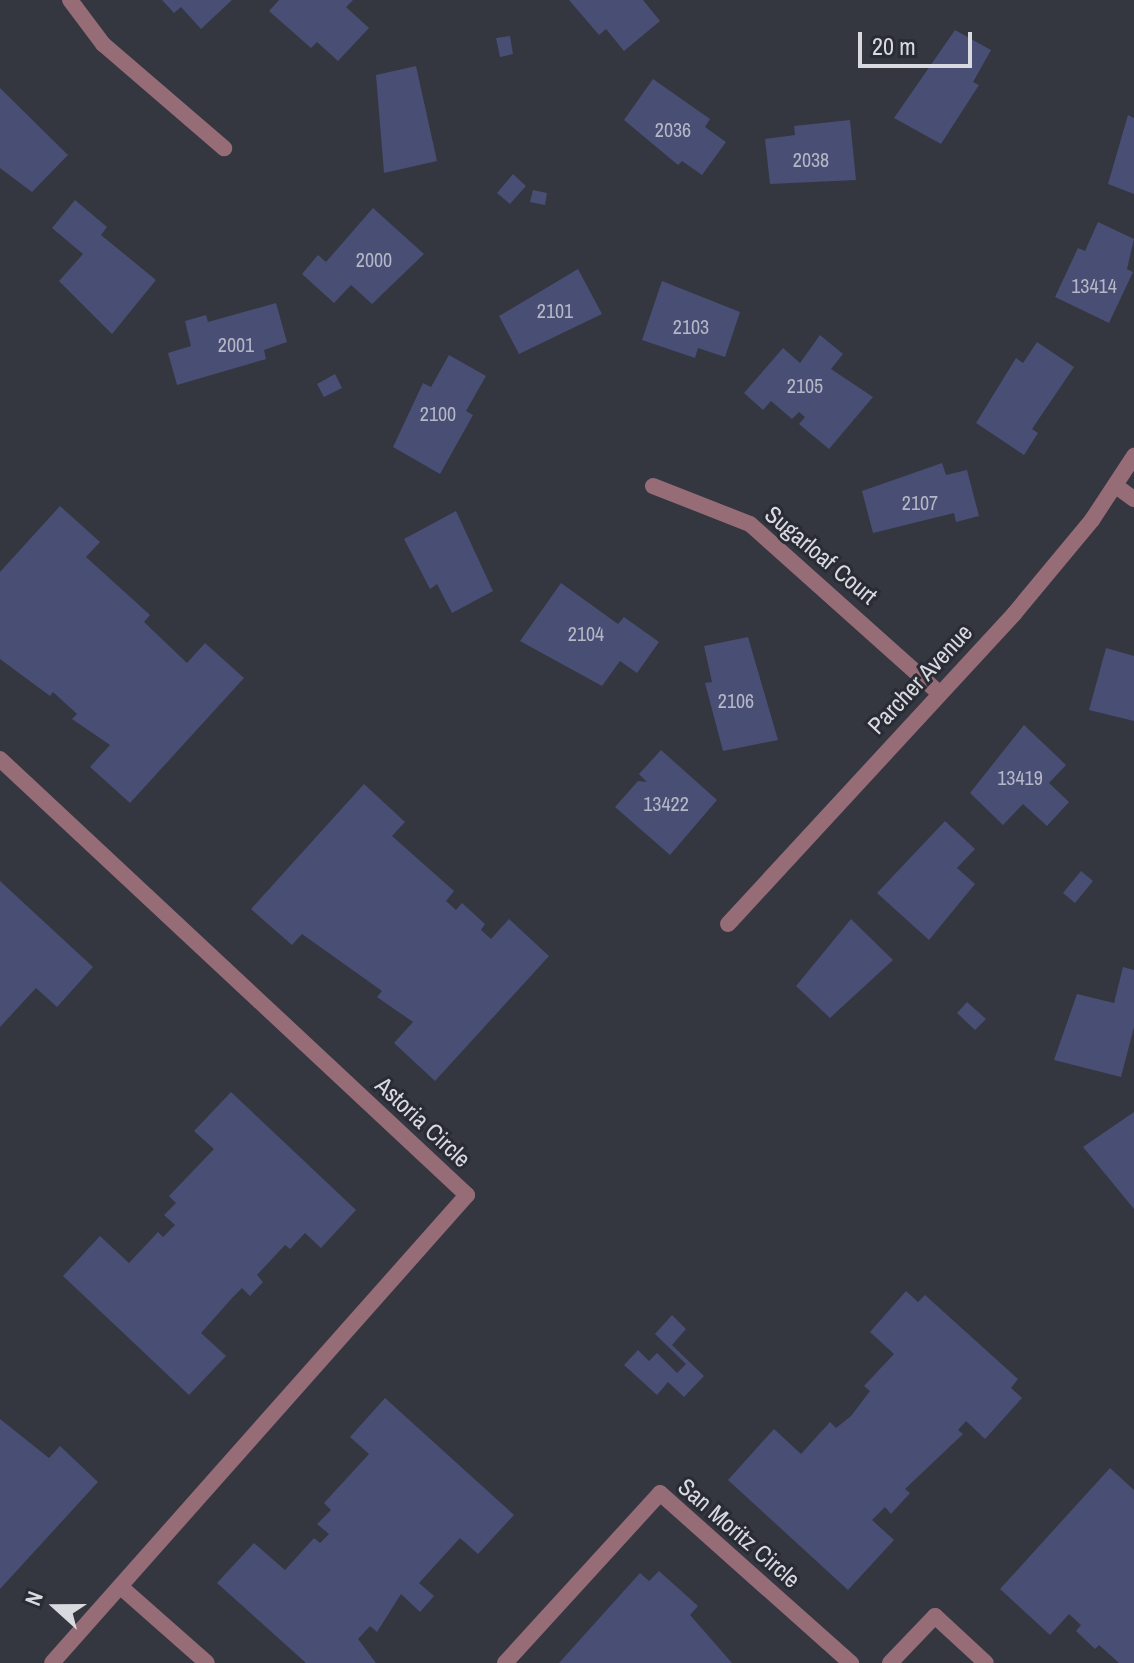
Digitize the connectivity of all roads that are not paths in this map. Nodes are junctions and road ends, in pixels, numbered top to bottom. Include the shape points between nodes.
1 (70, 0) edge
2 (224, 148) dead end
3 (1134, 456) edge
4 (653, 486) dead end
5 (1116, 486) junction
6 (1134, 499) edge
7 (939, 693) junction
8 (0, 759) edge
9 (728, 924) dead end
10 (122, 1588) junction
11 (52, 1663) edge
12 (207, 1663) edge
13 (505, 1663) edge
14 (851, 1663) edge
15 (890, 1663) edge
16 (986, 1663) edge

1 - 2 street via 103,44
3 - 5 street, Parcher Avenue
4 - 7 street, Sugarloaf Court via 750,524
5 - 6 street
5 - 7 street, Parcher Avenue via 1014,614
7 - 9 street, Parcher Avenue
8 - 10 street, Astoria Circle via 467,1195
10 - 11 street, Astoria Circle
10 - 12 street
13 - 14 street, San Moritz Circle via 660,1493
15 - 16 street via 935,1616

